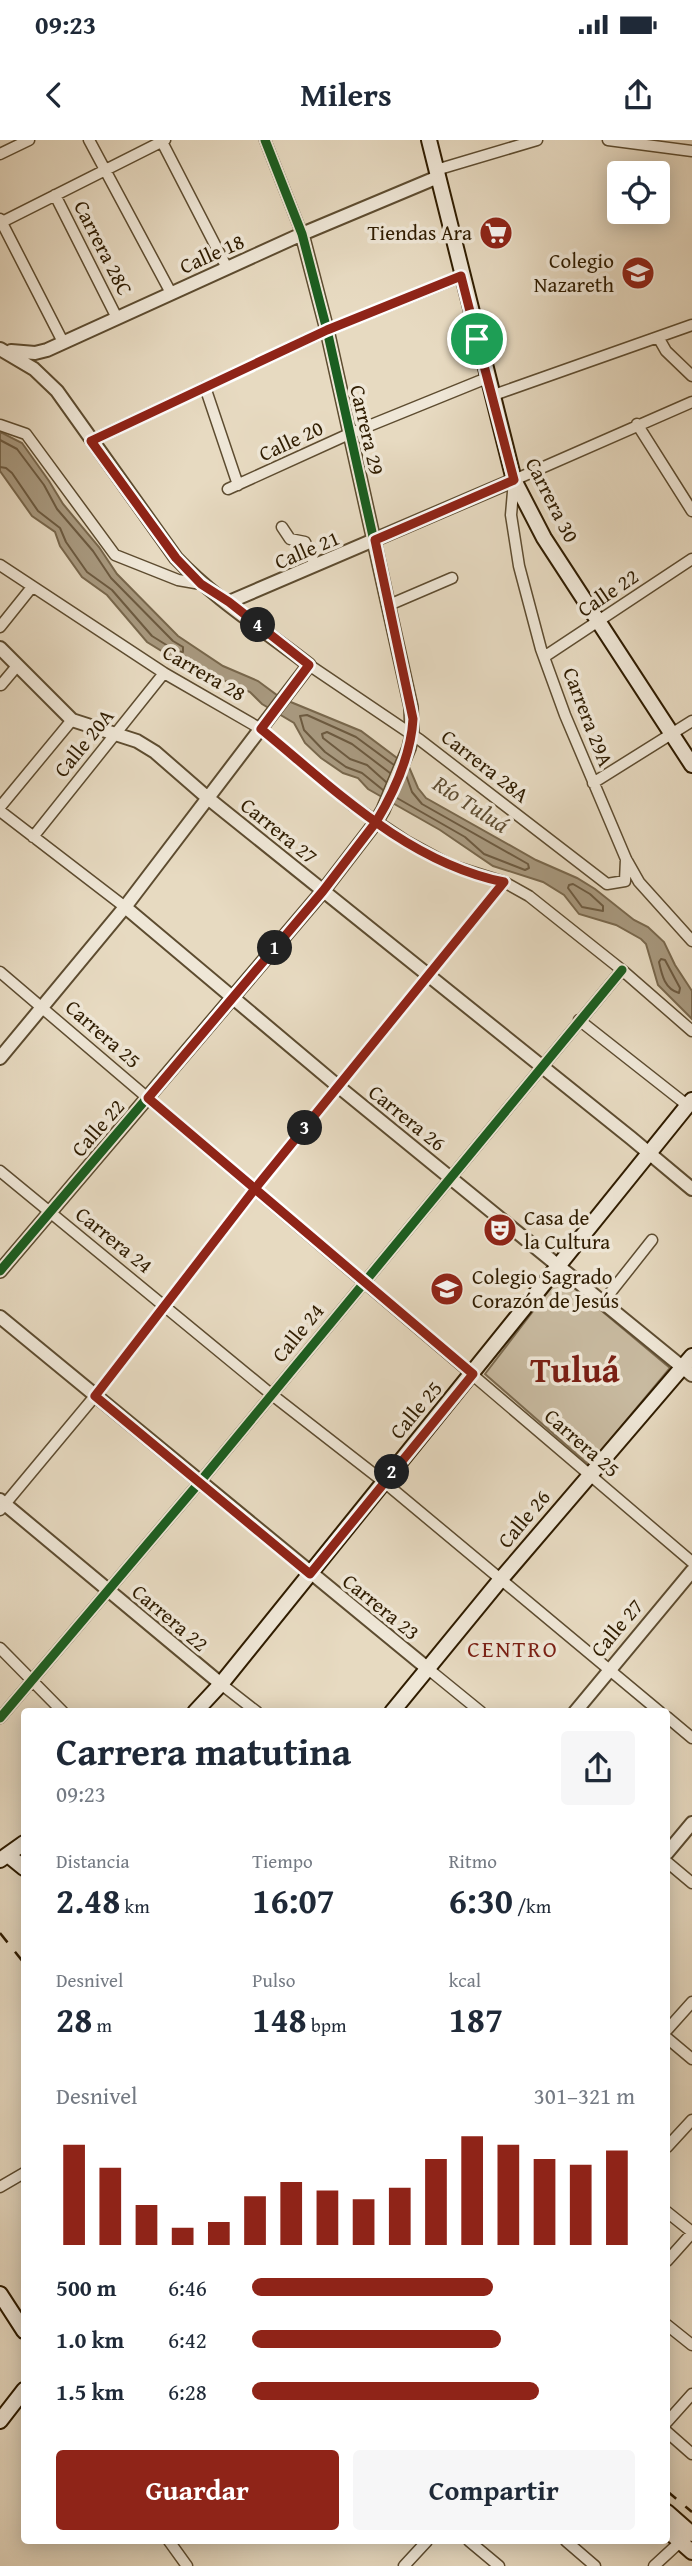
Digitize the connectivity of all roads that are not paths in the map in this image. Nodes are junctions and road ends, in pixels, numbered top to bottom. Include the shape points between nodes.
1 (29, 140) edge
2 (89, 140) edge
3 (265, 140) edge
4 (429, 140) edge
5 (537, 140) edge
6 (608, 140) edge
7 (163, 141) edge
8 (692, 151) edge
9 (0, 154) edge
10 (105, 170) junction
11 (437, 174) junction
12 (55, 195) junction
13 (1, 220) edge
14 (302, 234) junction
15 (227, 268) junction
16 (461, 276) junction
17 (171, 293) junction
18 (117, 318) junction
19 (692, 325) edge
20 (327, 330) junction
21 (658, 337) junction
22 (63, 342) junction
23 (0, 349) edge
24 (47, 350) junction
25 (40, 374) junction
26 (692, 376) edge
27 (487, 378) junction
28 (205, 387) junction
29 (491, 396) junction
30 (692, 402) edge
31 (637, 424) junction
32 (0, 425) edge
33 (349, 434) junction
34 (91, 441) junction
35 (514, 480) junction
36 (692, 511) edge
37 (282, 527) dead end
38 (375, 540) junction
39 (692, 559) edge
40 (0, 565) edge
41 (315, 565) junction
42 (452, 579) dead end
43 (201, 584) junction
44 (32, 587) junction
45 (229, 602) junction
46 (389, 605) junction
47 (600, 622) junction
48 (0, 627) edge
49 (0, 648) edge
50 (544, 657) junction
51 (309, 665) junction
52 (17, 666) junction
53 (164, 673) junction
54 (1, 685) edge
55 (72, 720) junction
56 (692, 721) edge
57 (261, 729) junction
58 (672, 734) junction
59 (412, 735) junction
60 (115, 736) junction
61 (692, 765) edge
62 (593, 783) junction
63 (209, 799) junction
64 (0, 809) edge
65 (380, 816) junction
66 (33, 837) junction
67 (626, 859) junction
68 (504, 882) junction
69 (323, 891) junction
70 (125, 907) junction
71 (692, 941) edge
72 (622, 970) junction
73 (0, 972) edge
74 (429, 975) junction
75 (233, 999) junction
76 (42, 1007) junction
77 (579, 1020) junction
78 (692, 1031) edge
79 (0, 1058) edge
80 (541, 1067) junction
81 (339, 1087) junction
82 (148, 1098) junction
83 (690, 1103) edge
84 (648, 1153) junction
85 (0, 1171) edge
86 (451, 1179) junction
87 (692, 1189) edge
88 (254, 1190) junction
89 (50, 1212) junction
90 (652, 1240) dead end
91 (560, 1266) junction
92 (0, 1271) edge
93 (364, 1281) junction
94 (603, 1302) junction
95 (164, 1306) junction
96 (0, 1317) edge
97 (689, 1366) edge
98 (473, 1374) junction
99 (271, 1394) junction
100 (95, 1396) junction
101 (590, 1475) junction
102 (384, 1482) junction
103 (199, 1483) junction
104 (2, 1505) edge
105 (692, 1562) edge
106 (692, 1571) edge
107 (310, 1574) junction
108 (501, 1579) junction
109 (109, 1590) junction
110 (0, 1648) edge
111 (427, 1668) junction
112 (609, 1670) junction
113 (32, 1680) junction
114 (221, 1684) junction
115 (59, 1708) edge
116 (199, 1708) edge
117 (252, 1708) edge
118 (395, 1708) edge
119 (476, 1708) edge
120 (578, 1708) edge
121 (655, 1708) edge
122 (0, 1718) edge
123 (670, 1720) edge
124 (692, 1738) edge
125 (692, 1823) edge
126 (21, 1845) edge
127 (670, 1849) edge
128 (4, 1858) edge
129 (670, 1865) edge
130 (21, 1866) edge
131 (692, 1883) edge
132 (692, 2002) edge
133 (670, 2027) edge
134 (670, 2041) edge
135 (692, 2059) edge
136 (692, 2120) edge
137 (670, 2144) edge
138 (21, 2175) edge
139 (0, 2186) edge
140 (670, 2215) edge
141 (692, 2233) edge
142 (670, 2258) edge
143 (0, 2294) edge
144 (21, 2326) edge
145 (670, 2327) edge
146 (692, 2345) edge
147 (21, 2394) edge
148 (692, 2394) edge
149 (670, 2419) edge
150 (0, 2421) edge
151 (670, 2434) edge
152 (692, 2454) edge
153 (670, 2516) edge
154 (686, 2538) edge
155 (425, 2544) edge
156 (473, 2544) edge
157 (569, 2544) edge
158 (172, 2546) edge
159 (692, 2552) edge
160 (414, 2562) edge
161 (181, 2566) edge
162 (187, 2566) edge
163 (404, 2566) edge
164 (499, 2566) edge
165 (595, 2566) edge
166 (654, 2566) edge

1 - 9 street
2 - 10 street
3 - 14 street, Carrera 29
4 - 11 main road, Carrera 30
5 - 11 street, Calle 18
6 - 8 street
7 - 10 street
7 - 15 street
10 - 12 street
10 - 17 street
11 - 14 street, Calle 18
11 - 16 main road, Carrera 30
12 - 13 street
12 - 18 street, Carrera 28C
13 - 22 street
14 - 15 street, Calle 18
14 - 20 street, Carrera 29
15 - 17 street, Calle 18
16 - 20 street
16 - 27 main road, Carrera 30
17 - 18 street, Calle 18
18 - 22 street, Calle 18
19 - 21 street
20 - 28 street
20 - 33 street, Carrera 29
21 - 26 street
21 - 29 street
22 - 24 street, Calle 18
23 - 24 street, Calle 18
23 - 25 street, Carrera 28A
24 - 25 street via 37,361
25 - 34 street, Carrera 28A
27 - 29 main road, Carrera 30
27 - 33 street, Calle 20
28 - 33 street, Calle 20 via 233,487
28 - 34 street
29 - 35 main road, Carrera 30
30 - 31 street, Calle 21
31 - 35 street, Calle 21
31 - 36 street
32 - 43 street via 26,434 115,555 178,580
33 - 38 street, Carrera 29
34 - 43 street, Carrera 28A via 176,558
35 - 38 street, Calle 21
35 - 47 main road, Carrera 30 via 544,538
35 - 50 street, Carrera 29A via 511,515 517,555
37 - 41 street via 290,539 305,542
38 - 41 street, Calle 21
38 - 46 street, Carrera 29
39 - 47 street, Calle 22
40 - 44 street, Carrera 28
41 - 45 street, Calle 21
42 - 46 street
43 - 45 street, Carrera 28A
44 - 48 street
44 - 53 street, Carrera 28
45 - 51 street, Carrera 28A
46 - 59 street, Carrera 29 via 411,707
47 - 50 street, Calle 22
47 - 58 main road, Carrera 30
49 - 52 street, Carrera 27
50 - 62 street, Carrera 29A
51 - 57 street
51 - 59 street, Carrera 28A
52 - 54 street
52 - 55 street, Carrera 27
53 - 57 street, Carrera 28
53 - 60 street, Calle 20A
55 - 60 street, Carrera 27
55 - 64 street
56 - 58 street
57 - 63 street
57 - 65 street, Carrera 28 via 352,805
58 - 61 main road, Carrera 30
58 - 62 street
59 - 65 street, Calle 22
59 - 67 street, Carrera 28A via 607,884 625,881
60 - 63 street, Carrera 27 via 137,741 155,752
60 - 66 street, Calle 20A
62 - 67 street, Carrera 29A
63 - 69 street, Carrera 27
63 - 70 street
64 - 66 street, Carrera 26
65 - 68 street, Carrera 28 via 450,864
65 - 69 street, Calle 22
66 - 70 street, Carrera 26
67 - 71 street, Carrera 29A via 639,882
68 - 72 street, Carrera 28 via 529,895
68 - 74 street
69 - 74 street, Carrera 27
69 - 75 street, Calle 22
70 - 75 street, Carrera 26
70 - 76 street
72 - 77 street, Calle 24
72 - 78 street, Carrera 28
73 - 76 street, Carrera 25
74 - 80 street, Carrera 27
74 - 81 street
75 - 81 street, Carrera 26
75 - 82 street, Calle 22
76 - 79 street
76 - 82 street, Carrera 25
77 - 80 street, Calle 24
77 - 83 street
80 - 84 street, Carrera 27
80 - 86 street, Calle 24
81 - 86 street, Carrera 26
81 - 88 street
82 - 88 street, Carrera 25
82 - 89 street, Calle 22
83 - 84 main road, Calle 25
84 - 87 street, Carrera 27
84 - 91 main road, Calle 25
85 - 89 street, Carrera 24
86 - 91 street, Carrera 26
86 - 93 street, Calle 24
88 - 93 street, Carrera 25
88 - 95 street
89 - 92 street, Calle 22
89 - 95 street, Carrera 24
90 - 94 street
91 - 94 street, Carrera 26
91 - 98 main road, Calle 25
93 - 98 street, Carrera 25
93 - 99 street, Calle 24
94 - 97 street, Carrera 26
95 - 99 street, Carrera 24
95 - 100 street
96 - 100 street, Carrera 23
97 - 101 main road, Calle 26
98 - 101 street, Carrera 25
98 - 102 main road, Calle 25
99 - 102 street, Carrera 24
99 - 103 street, Calle 24
100 - 103 street, Carrera 23
100 - 104 street
101 - 105 street, Carrera 25
101 - 108 main road, Calle 26
102 - 107 main road, Calle 25
102 - 108 street, Carrera 24
103 - 107 street, Carrera 23
103 - 109 street, Calle 24
104 - 109 street, Carrera 22
106 - 112 street, Calle 27
107 - 111 street, Carrera 23
107 - 114 main road, Calle 25
108 - 111 main road, Calle 26
108 - 112 street, Carrera 24
109 - 113 street, Calle 24
109 - 114 street, Carrera 22
110 - 113 street
111 - 118 main road, Calle 26
111 - 119 street, Carrera 23
112 - 120 street, Calle 27
112 - 121 street, Carrera 24
113 - 115 street
113 - 122 street, Calle 24
114 - 116 main road, Calle 25
114 - 117 street, Carrera 22
123 - 124 street
125 - 127 street
126 - 128 main road
128 - 130 main road
129 - 131 street
132 - 133 street
134 - 135 street
136 - 137 street
138 - 139 street
140 - 141 street
141 - 142 street
143 - 144 main road
145 - 146 street
147 - 150 main road
148 - 149 street
151 - 152 street
153 - 154 main road
154 - 159 main road
154 - 166 street
155 - 160 street
156 - 164 street
157 - 165 street
158 - 161 street
158 - 162 street
160 - 163 street

